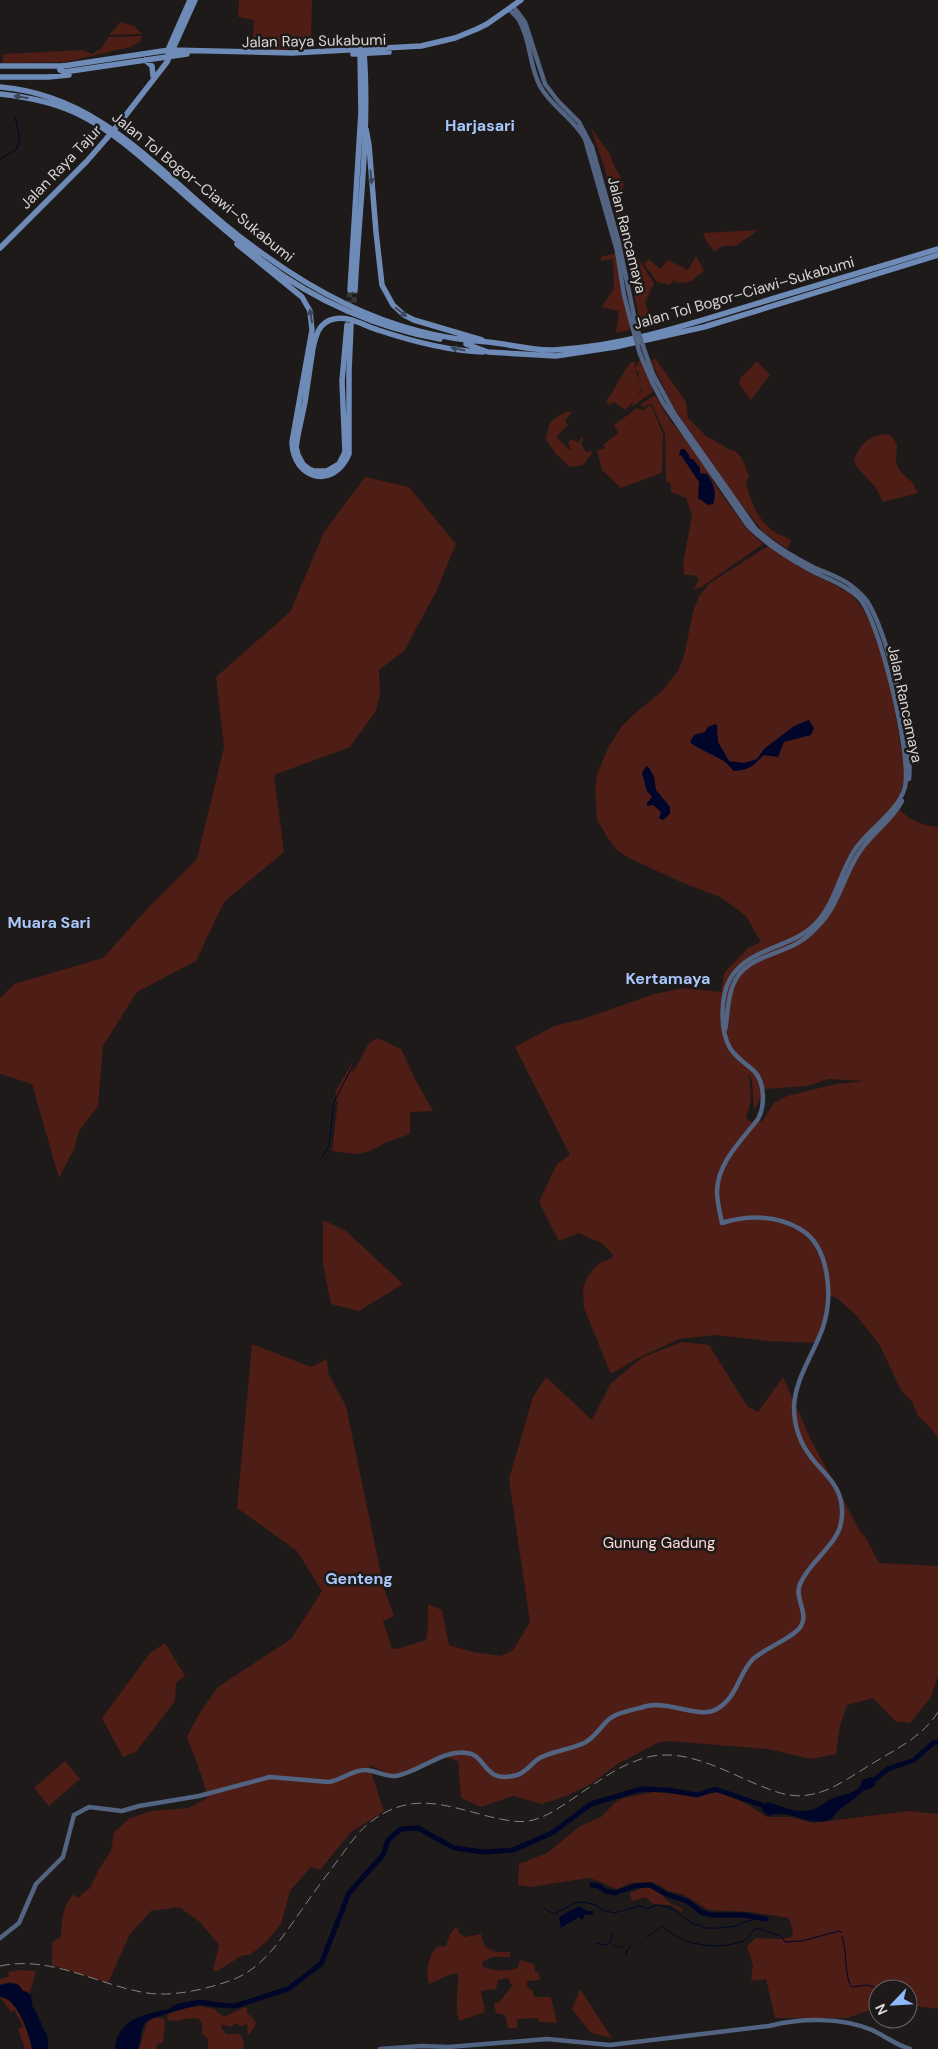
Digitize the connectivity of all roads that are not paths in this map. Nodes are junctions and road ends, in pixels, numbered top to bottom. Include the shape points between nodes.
1 (190, 0) edge
2 (195, 0) edge
3 (522, 0) edge
4 (512, 8) junction
5 (177, 35) junction
6 (155, 51) junction
7 (189, 51) junction
8 (362, 52) junction
9 (169, 53) junction
10 (183, 54) junction
11 (349, 54) junction
12 (378, 54) junction
13 (141, 60) junction
14 (112, 64) junction
15 (0, 66) edge
16 (63, 66) junction
17 (52, 67) junction
18 (162, 69) junction
19 (363, 69) junction
20 (153, 76) junction
21 (0, 77) edge
22 (53, 77) junction
23 (0, 87) edge
24 (0, 94) edge
25 (137, 100) junction
26 (366, 129) junction
27 (220, 226) junction
28 (0, 248) edge
29 (938, 249) edge
30 (938, 255) edge
31 (378, 320) junction
32 (428, 338) junction
33 (488, 342) junction
34 (615, 344) junction
35 (606, 346) junction
36 (0, 1938) edge
37 (380, 2049) edge
38 (910, 2049) edge

1 - 5 highway, Jalan Raya Tajur
2 - 5 highway, Jalan Raya Tajur
3 - 4 highway, Jalan Raya Sukabumi
4 - 8 highway, Jalan Raya Sukabumi via 487,24 455,38 420,46
4 - 12 highway, Jalan Raya Sukabumi via 488,27 455,40
4 - 36 street, Jalan Rancamaya, bridge via 522,26 541,88 585,139 617,251 624,295 642,353 663,399 708,466 758,530 806,563 850,585 868,601 892,689 905,756 903,793 897,804 855,849 818,921 795,940 747,960 733,974 726,991 722,1023 733,1052 758,1077 763,1100 758,1119 721,1171 717,1190 722,1222 756,1217 797,1227 818,1246 826,1268 824,1323 799,1384 795,1421 800,1440 833,1482 841,1504 842,1525 801,1582 798,1590 803,1615 800,1628 754,1658 737,1689 718,1709 704,1712 659,1705 615,1716 589,1740 539,1759 527,1770 508,1777 491,1774 475,1756 465,1752 395,1776 363,1770 335,1781 270,1777 199,1796 122,1811 82,1809 74,1815 63,1857 36,1884 19,1924
5 - 6 highway
5 - 7 highway
5 - 9 highway, Jalan Raya Tajur
6 - 9 highway
6 - 16 highway
7 - 8 highway, Jalan Raya Sukabumi
7 - 9 highway, Jalan Raya Sukabumi
8 - 11 highway, Jalan Raya Sukabumi
8 - 12 highway, Jalan Raya Sukabumi
8 - 19 highway
9 - 10 highway, Jalan Raya Sukabumi
9 - 13 highway
9 - 18 highway, Jalan Raya Tajur
9 - 20 highway, Jalan Raya Tajur
10 - 11 highway, Jalan Raya Sukabumi
10 - 18 highway
11 - 19 highway
12 - 19 highway
13 - 14 highway
13 - 20 highway via 151,64
14 - 16 highway via 63,72 60,70
14 - 22 highway
15 - 17 highway
16 - 17 highway
17 - 22 highway via 56,71
18 - 25 highway, Jalan Raya Tajur
19 - 26 highway via 367,98
19 - 26 highway via 352,290
20 - 25 highway, Jalan Raya Tajur
21 - 22 highway
23 - 31 highway, Jalan Tol Bogor–Ciawi–Sukabumi via 44,94 100,120 268,258 326,294
27 -> 24 highway, Jalan Tol Bogor–Ciawi–Sukabumi via 97,124 54,105
25 - 28 highway, Jalan Raya Tajur, bridge via 87,161
26 -> 33 highway via 382,285 393,305 404,315 431,326
27 - 31 highway, Jalan Tol Bogor–Ciawi–Sukabumi via 288,278 337,306
32 -> 27 highway via 376,330 339,318 325,322 317,332 296,447 303,464 314,471 334,468 344,457 342,381 349,325 349,454 338,471 326,476 302,470 292,450 292,442 312,330 310,311 302,297 243,250
29 - 34 highway, Jalan Tol Bogor–Ciawi–Sukabumi via 699,322
30 - 34 highway, Jalan Tol Bogor–Ciawi–Sukabumi via 704,327
31 - 32 highway, Jalan Tol Bogor–Ciawi–Sukabumi
32 - 33 highway, Jalan Tol Bogor–Ciawi–Sukabumi
35 -> 32 highway, Jalan Tol Bogor–Ciawi–Sukabumi via 556,356 468,352
33 - 35 highway, Jalan Tol Bogor–Ciawi–Sukabumi via 552,350
34 - 35 highway, Jalan Tol Bogor–Ciawi–Sukabumi
37 - 38 street via 547,2039 610,2045 790,2021 854,2024

